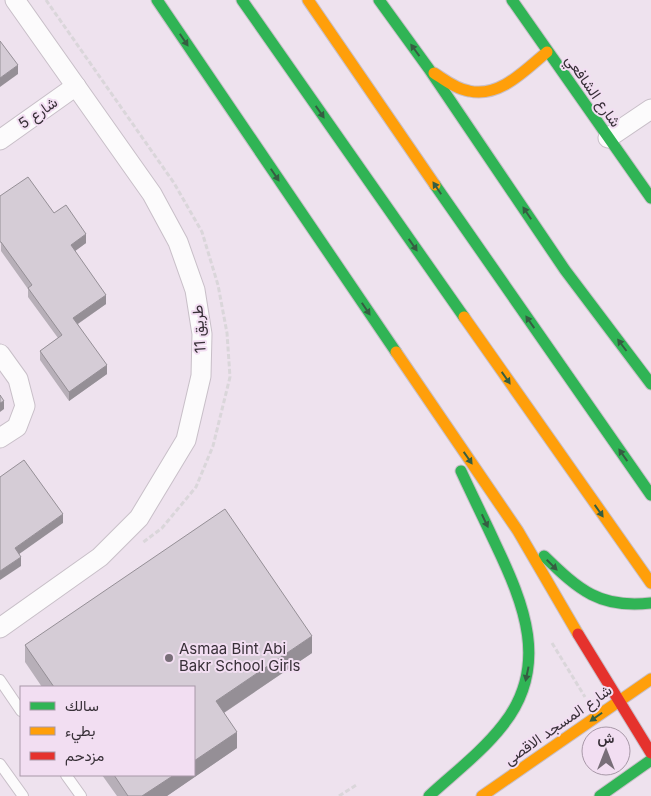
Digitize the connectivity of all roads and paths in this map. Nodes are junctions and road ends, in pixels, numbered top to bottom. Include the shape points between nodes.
1 (15, 0) edge
2 (46, 0) edge
3 (157, 0) edge
4 (242, 0) edge
5 (308, 0) edge
6 (318, 0) edge
7 (379, 0) edge
8 (512, 0) edge
9 (238, 14) dead end
10 (547, 52) junction
11 (347, 56) junction
12 (428, 69) junction
13 (76, 86) junction
14 (302, 86) junction
15 (651, 109) edge
16 (608, 138) junction
17 (0, 140) edge
18 (651, 198) edge
19 (566, 270) junction
20 (615, 318) dead end
21 (0, 354) edge
22 (651, 384) edge
23 (426, 398) junction
24 (0, 438) edge
25 (651, 495) edge
26 (518, 531) junction
27 (138, 546) dead end
28 (651, 583) edge
29 (651, 603) edge
30 (0, 628) edge
31 (548, 636) dead end
32 (651, 679) edge
33 (1, 682) edge
34 (618, 701) junction
35 (20, 710) edge
36 (597, 716) junction
37 (650, 727) edge
38 (651, 745) edge
39 (651, 753) edge
40 (651, 760) edge
41 (0, 764) edge
42 (67, 776) edge
43 (358, 784) dead end
44 (22, 796) edge
45 (81, 796) edge
46 (339, 796) edge
47 (429, 796) edge
48 (482, 796) edge
49 (600, 796) edge

1 - 13 street, طريق 11
2 - 27 path via 174,183 202,232 218,285 227,333 230,377 213,446 196,487 162,528
3 -> 23 main road
4 - 14 main road
5 - 11 main road
6 - 11 main road
12 -> 7 main road
8 - 10 main road, شارع الشافعي
9 - 14 main road
10 - 12 main road via 502,87 488,93 467,92
10 - 16 main road, شارع الشافعي
25 -> 11 main road
19 -> 12 main road
13 - 17 street, شارع 5
13 - 30 street, طريق 11 via 152,194 178,242 195,290 202,334 201,376 186,440 139,518 100,557
14 -> 28 main road
15 - 16 street
16 - 18 main road, شارع الشافعي
19 - 20 main road
22 -> 19 main road
21 - 24 street via 18,379 25,406 17,427
23 -> 26 main road
23 -> 47 main road via 520,598 530,649 527,675 513,712 493,737
26 -> 29 main road via 560,573 589,596 616,605
26 - 34 main road
31 - 36 path
32 - 34 main road, شارع المسجد الاقصى
33 - 35 lane
34 - 36 main road, شارع المسجد الاقصى
34 - 39 main road
36 -> 48 main road, شارع المسجد الاقصى
37 - 38 main road
40 - 49 main road
41 - 44 lane
42 - 45 lane
43 - 46 path

